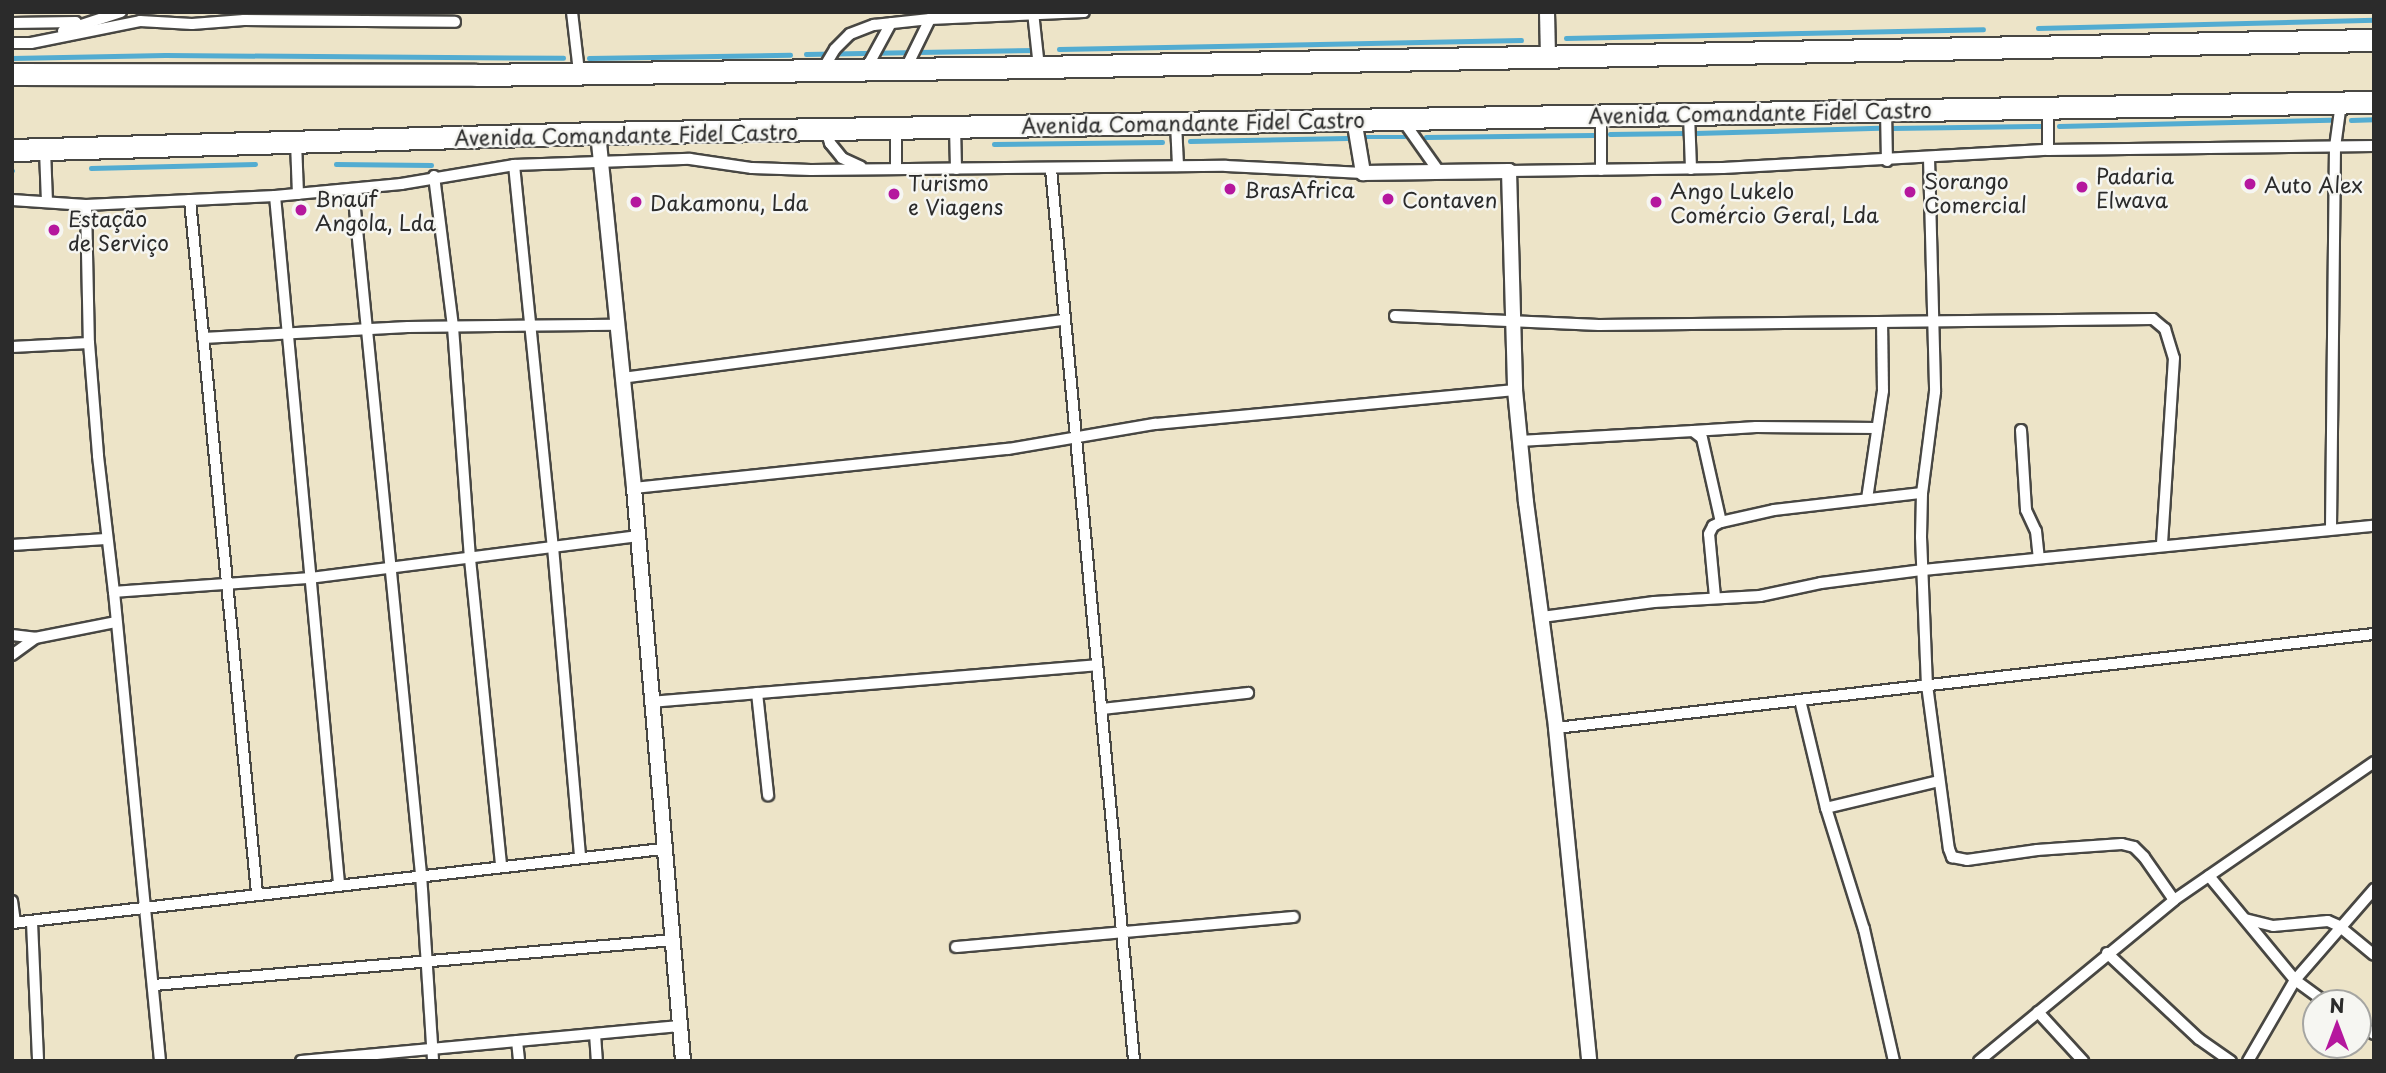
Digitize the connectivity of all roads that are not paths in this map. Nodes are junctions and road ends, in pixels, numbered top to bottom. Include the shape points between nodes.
1 (121, 12) edge
2 (572, 12) edge
3 (1084, 12) edge
4 (1547, 12) edge
5 (1034, 14) edge
6 (930, 19) junction
7 (86, 22) junction
8 (455, 22) dead end
9 (12, 23) edge
10 (891, 23) junction
11 (2374, 40) edge
12 (12, 43) edge
13 (31, 43) junction
14 (1548, 56) junction
15 (1039, 67) junction
16 (906, 68) junction
17 (823, 69) junction
18 (866, 69) junction
19 (579, 72) junction
20 (12, 74) edge
21 (2374, 102) edge
22 (2341, 103) junction
23 (2048, 108) junction
24 (1886, 110) junction
25 (1689, 114) junction
26 (1601, 115) junction
27 (1401, 118) junction
28 (1354, 119) junction
29 (1176, 123) junction
30 (955, 127) junction
31 (896, 129) junction
32 (826, 130) junction
33 (598, 133) junction
34 (296, 142) junction
35 (2374, 146) edge
36 (2335, 147) junction
37 (12, 150) edge
38 (45, 150) junction
39 (2048, 150) junction
40 (1929, 158) junction
41 (1887, 161) junction
42 (600, 162) junction
43 (514, 165) junction
44 (1178, 166) junction
45 (870, 169) junction
46 (896, 169) junction
47 (956, 169) junction
48 (1051, 169) junction
49 (1691, 169) junction
50 (1601, 170) junction
51 (1509, 171) junction
52 (1363, 173) junction
53 (1440, 173) junction
54 (434, 176) junction
55 (353, 189) junction
56 (298, 194) junction
57 (275, 196) junction
58 (12, 200) edge
59 (190, 200) junction
60 (47, 201) junction
61 (86, 205) junction
62 (1395, 316) dead end
63 (1064, 320) junction
64 (1514, 322) junction
65 (1931, 322) junction
66 (1882, 323) junction
67 (616, 325) junction
68 (453, 327) junction
69 (529, 327) junction
70 (367, 331) junction
71 (288, 335) junction
72 (203, 338) junction
73 (89, 343) junction
74 (12, 347) edge
75 (622, 378) junction
76 (1515, 390) junction
77 (1877, 428) junction
78 (2021, 430) dead end
79 (1693, 431) junction
80 (1075, 436) junction
81 (1520, 441) junction
82 (634, 488) junction
83 (1922, 493) junction
84 (1867, 499) junction
85 (1721, 522) junction
86 (2374, 526) edge
87 (2331, 528) junction
88 (637, 536) junction
89 (106, 539) junction
90 (12, 545) edge
91 (2162, 546) junction
92 (553, 547) junction
93 (2039, 558) junction
94 (470, 559) junction
95 (390, 566) junction
96 (1923, 570) junction
97 (310, 578) junction
98 (229, 585) junction
99 (114, 592) junction
100 (1715, 597) junction
101 (1542, 617) junction
102 (116, 622) junction
103 (2374, 634) edge
104 (12, 635) edge
105 (35, 638) junction
106 (12, 655) edge
107 (1096, 665) junction
108 (1927, 685) junction
109 (757, 693) junction
110 (1248, 693) dead end
111 (1800, 700) junction
112 (650, 702) junction
113 (1102, 709) junction
114 (1556, 728) junction
115 (2374, 762) edge
116 (1939, 781) junction
117 (768, 795) dead end
118 (1826, 808) junction
119 (663, 849) junction
120 (580, 857) junction
121 (501, 865) junction
122 (421, 874) junction
123 (2209, 876) junction
124 (339, 883) junction
125 (2374, 889) edge
126 (257, 893) junction
127 (2174, 900) junction
128 (12, 901) edge
129 (146, 907) junction
130 (1294, 917) dead end
131 (2243, 918) junction
132 (32, 922) junction
133 (14, 923) edge
134 (2339, 926) junction
135 (1121, 933) junction
136 (674, 940) junction
137 (956, 947) dead end
138 (2107, 953) junction
139 (2374, 955) edge
140 (426, 960) junction
141 (2295, 981) junction
142 (154, 985) junction
143 (2306, 989) edge
144 (2038, 1012) junction
145 (679, 1026) junction
146 (595, 1034) junction
147 (517, 1041) junction
148 (433, 1055) edge
149 (358, 1057) edge
150 (38, 1061) edge
151 (160, 1061) edge
152 (301, 1061) edge
153 (519, 1061) edge
154 (597, 1061) edge
155 (683, 1061) edge
156 (1134, 1061) edge
157 (1589, 1061) edge
158 (1894, 1061) edge
159 (1979, 1061) edge
160 (2083, 1061) edge
161 (2231, 1061) edge
162 (2248, 1061) edge

1 - 7 street
2 - 19 street
3 - 5 street
4 - 14 street
5 - 6 street
5 - 15 street
6 - 10 street
6 - 16 street
7 - 9 street
7 - 13 street
8 - 13 street via 140,21
10 - 17 street via 850,34
10 - 18 street
11 - 14 highway
12 - 13 street
14 - 15 highway
15 - 16 highway
16 - 18 highway
17 - 18 highway
17 - 19 highway
19 - 20 highway
21 - 22 highway, Avenida Comandante Fidel Castro
22 - 23 highway, Avenida Comandante Fidel Castro
22 - 36 street
23 - 24 highway, Avenida Comandante Fidel Castro
23 - 39 street
24 - 25 highway, Avenida Comandante Fidel Castro
24 - 41 street
25 - 26 highway, Avenida Comandante Fidel Castro
25 - 49 street
26 - 27 highway, Avenida Comandante Fidel Castro
26 - 50 street
27 - 28 highway, Avenida Comandante Fidel Castro
27 - 53 street
28 - 29 highway, Avenida Comandante Fidel Castro
28 - 52 street
29 - 30 highway, Avenida Comandante Fidel Castro
29 - 44 street
30 - 31 highway, Avenida Comandante Fidel Castro
30 - 47 street
31 - 32 highway, Avenida Comandante Fidel Castro
31 - 46 street
32 - 33 highway, Avenida Comandante Fidel Castro
32 - 45 street via 842,158
33 - 34 highway, Avenida Comandante Fidel Castro
33 - 42 street
34 - 38 highway, Avenida Comandante Fidel Castro
34 - 56 street
35 - 36 street
36 - 39 street
36 - 87 street
37 - 38 highway, Avenida Comandante Fidel Castro
38 - 60 street
39 - 40 street
40 - 41 street
40 - 65 street
41 - 49 street
42 - 43 street
42 - 45 street via 690,159 752,167
42 - 67 street
43 - 54 street
43 - 69 street
44 - 48 street
44 - 52 street
45 - 46 street
46 - 47 street
47 - 48 street
48 - 63 street
49 - 50 street
50 - 51 street
51 - 53 street
51 - 64 street
52 - 53 street
54 - 55 street
54 - 68 street
55 - 56 street
55 - 70 street
56 - 57 street
57 - 59 street
57 - 71 street
58 - 60 street
59 - 61 street
59 - 72 street
60 - 61 street
61 - 73 street
62 - 64 street
63 - 75 street
63 - 80 street
64 - 66 street
64 - 76 street
65 - 66 street
65 - 83 street via 1934,391
65 - 91 street via 2140,317 2159,323 2171,341 2174,358
66 - 77 street via 1883,391
67 - 69 street
67 - 75 street
68 - 69 street
68 - 70 street
68 - 94 street
69 - 92 street
70 - 71 street
70 - 95 street
71 - 72 street
71 - 97 street
72 - 98 street
73 - 74 street
73 - 89 street
75 - 82 street
76 - 80 street via 1155,424
76 - 81 street
77 - 79 street
77 - 84 street
78 - 93 street via 2026,510 2036,531
79 - 81 street
79 - 85 street via 1702,438
80 - 82 street via 1008,449
80 - 107 street
81 - 101 street
82 - 88 street
83 - 84 street
83 - 96 street
84 - 85 street via 1774,510
85 - 100 street via 1709,534
86 - 87 street
87 - 91 street
88 - 92 street
88 - 112 street
89 - 90 street
89 - 99 street
91 - 93 street
92 - 94 street
92 - 120 street
93 - 96 street
94 - 95 street
94 - 121 street
95 - 97 street
95 - 122 street
96 - 100 street via 1760,596
96 - 108 street
97 - 98 street
97 - 124 street
98 - 99 street
98 - 126 street
99 - 102 street
100 - 101 street
101 - 114 street
102 - 105 street
102 - 129 street
103 - 108 street
104 - 105 street
105 - 106 street
107 - 109 street
107 - 113 street
108 - 111 street
108 - 116 street
109 - 112 street
109 - 117 street
110 - 113 street
111 - 114 street
111 - 118 street
112 - 119 street
113 - 135 street
114 - 157 street
115 - 123 street
116 - 118 street
116 - 127 street via 1952,857 1967,860 2122,844 2144,857
118 - 158 street via 1864,929
119 - 120 street
119 - 136 street
120 - 121 street
121 - 122 street
122 - 124 street
122 - 140 street
123 - 127 street
123 - 131 street
124 - 126 street
125 - 134 street
126 - 129 street
127 - 138 street
128 - 133 street
129 - 132 street
129 - 142 street
130 - 135 street
131 - 134 street via 2273,926 2316,921
131 - 141 street
132 - 133 street
132 - 150 street
134 - 139 street
134 - 141 street
135 - 137 street
135 - 156 street
136 - 140 street
136 - 145 street
138 - 144 street
138 - 161 street via 2199,1038
140 - 142 street
140 - 148 street
141 - 143 street
141 - 162 street
142 - 151 street
144 - 159 street
144 - 160 street
145 - 146 street
145 - 155 street
146 - 147 street
146 - 154 street
147 - 148 street
147 - 153 street
148 - 149 street
149 - 152 street

